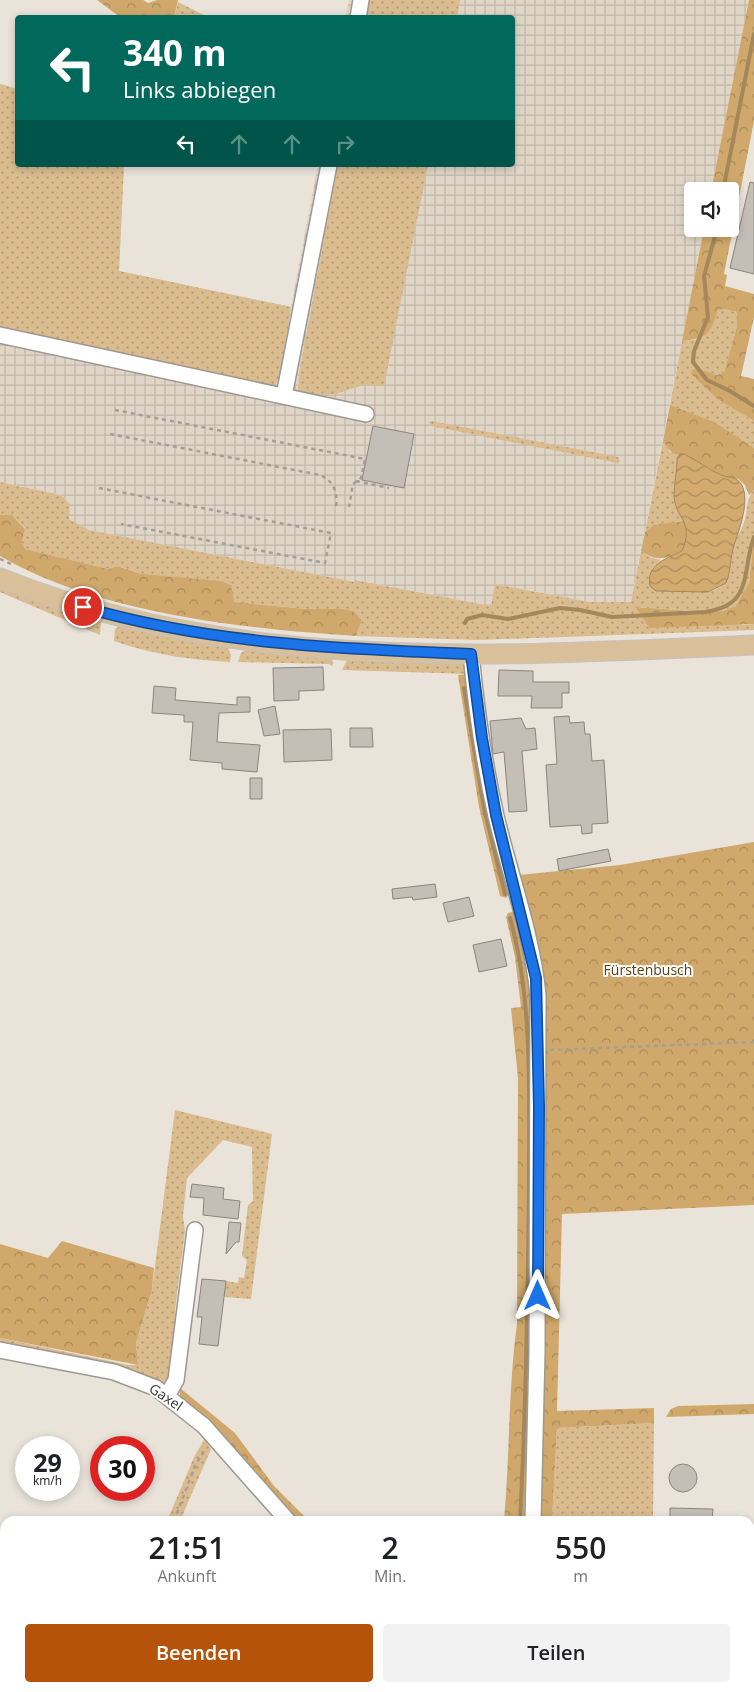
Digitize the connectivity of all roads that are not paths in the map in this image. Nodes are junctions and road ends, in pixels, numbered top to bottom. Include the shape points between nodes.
1 (361, 0) edge
2 (358, 15) edge
3 (329, 167) edge
4 (0, 335) edge
5 (284, 396) junction
6 (366, 414) dead end
7 (0, 578) edge
8 (754, 645) edge
9 (471, 654) junction
10 (195, 1230) dead end
11 (0, 1350) edge
12 (167, 1396) junction
13 (284, 1516) edge
14 (533, 1516) edge

1 - 2 street
3 - 5 street
4 - 5 street
5 - 6 street
7 - 9 main road via 115,616 251,641 325,648
8 - 9 main road
9 - 14 street via 496,815 536,978 537,1370
10 - 12 street via 176,1380
11 - 12 street, Gaxel via 114,1372 143,1381
12 - 13 street, Gaxel via 214,1436

